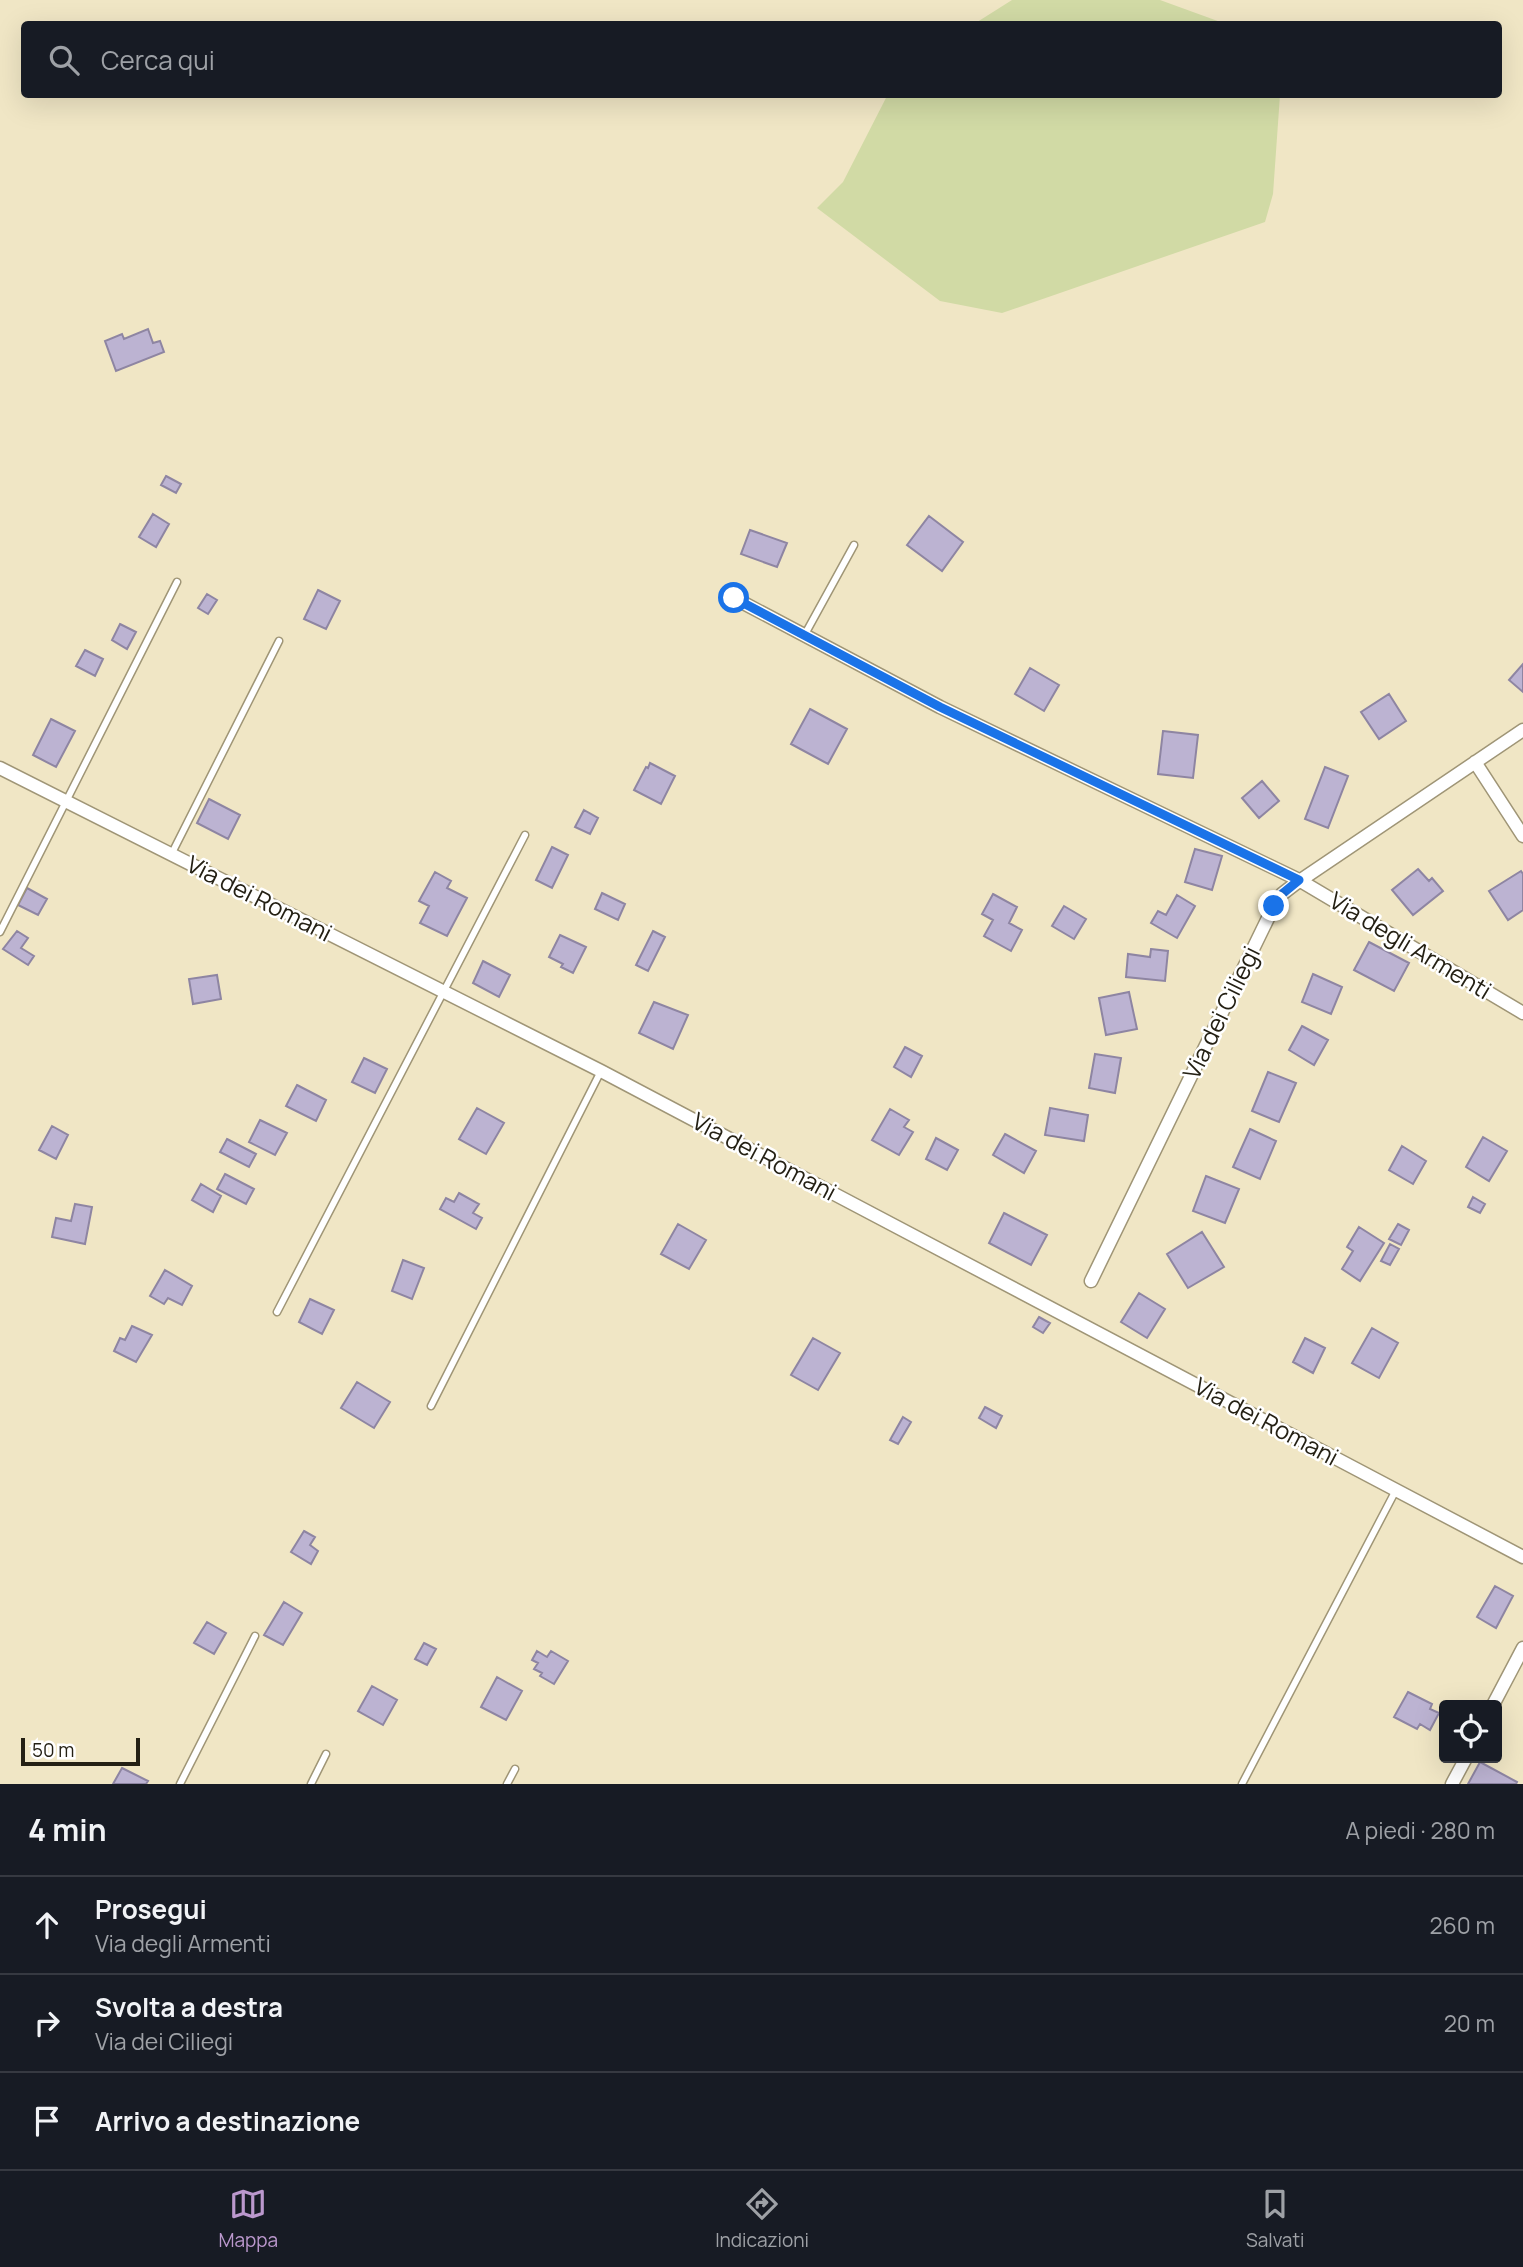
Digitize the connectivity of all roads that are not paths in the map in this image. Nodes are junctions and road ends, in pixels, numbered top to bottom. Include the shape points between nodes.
1 (854, 545) dead end
2 (177, 582) dead end
3 (734, 598) dead end
4 (804, 636) junction
5 (279, 641) dead end
6 (1523, 730) edge
7 (1475, 762) junction
8 (0, 768) edge
9 (65, 801) junction
10 (525, 835) dead end
11 (1523, 836) edge
12 (171, 855) junction
13 (1299, 880) junction
14 (0, 932) edge
15 (444, 992) junction
16 (1523, 1013) edge
17 (601, 1071) junction
18 (1091, 1281) dead end
19 (277, 1312) dead end
20 (431, 1406) dead end
21 (1396, 1490) junction
22 (1523, 1557) edge
23 (255, 1636) dead end
24 (1523, 1648) edge
25 (1496, 1700) edge
26 (326, 1754) dead end
27 (1463, 1763) edge
28 (514, 1769) dead end
29 (180, 1784) edge
30 (311, 1784) edge
31 (507, 1784) edge
32 (1242, 1784) edge
33 (1452, 1784) edge

1 - 4 lane
2 - 9 lane
3 - 4 street, Via degli Armenti
4 - 13 street, Via degli Armenti via 940,707
5 - 12 lane
6 - 7 street, Via dei Ciliegi
7 - 11 street
7 - 13 street, Via dei Ciliegi
8 - 9 street, Via dei Romani
9 - 12 street, Via dei Romani
9 - 14 lane
10 - 15 lane
12 - 15 street, Via dei Romani
13 - 16 street, Via degli Armenti
13 - 18 street, Via dei Ciliegi via 1272,910
15 - 17 street, Via dei Romani
15 - 19 lane
17 - 20 lane
17 - 21 street, Via dei Romani
21 - 22 street, Via dei Romani
21 - 32 lane
23 - 29 lane
24 - 25 street
26 - 30 lane
27 - 33 street
28 - 31 lane

